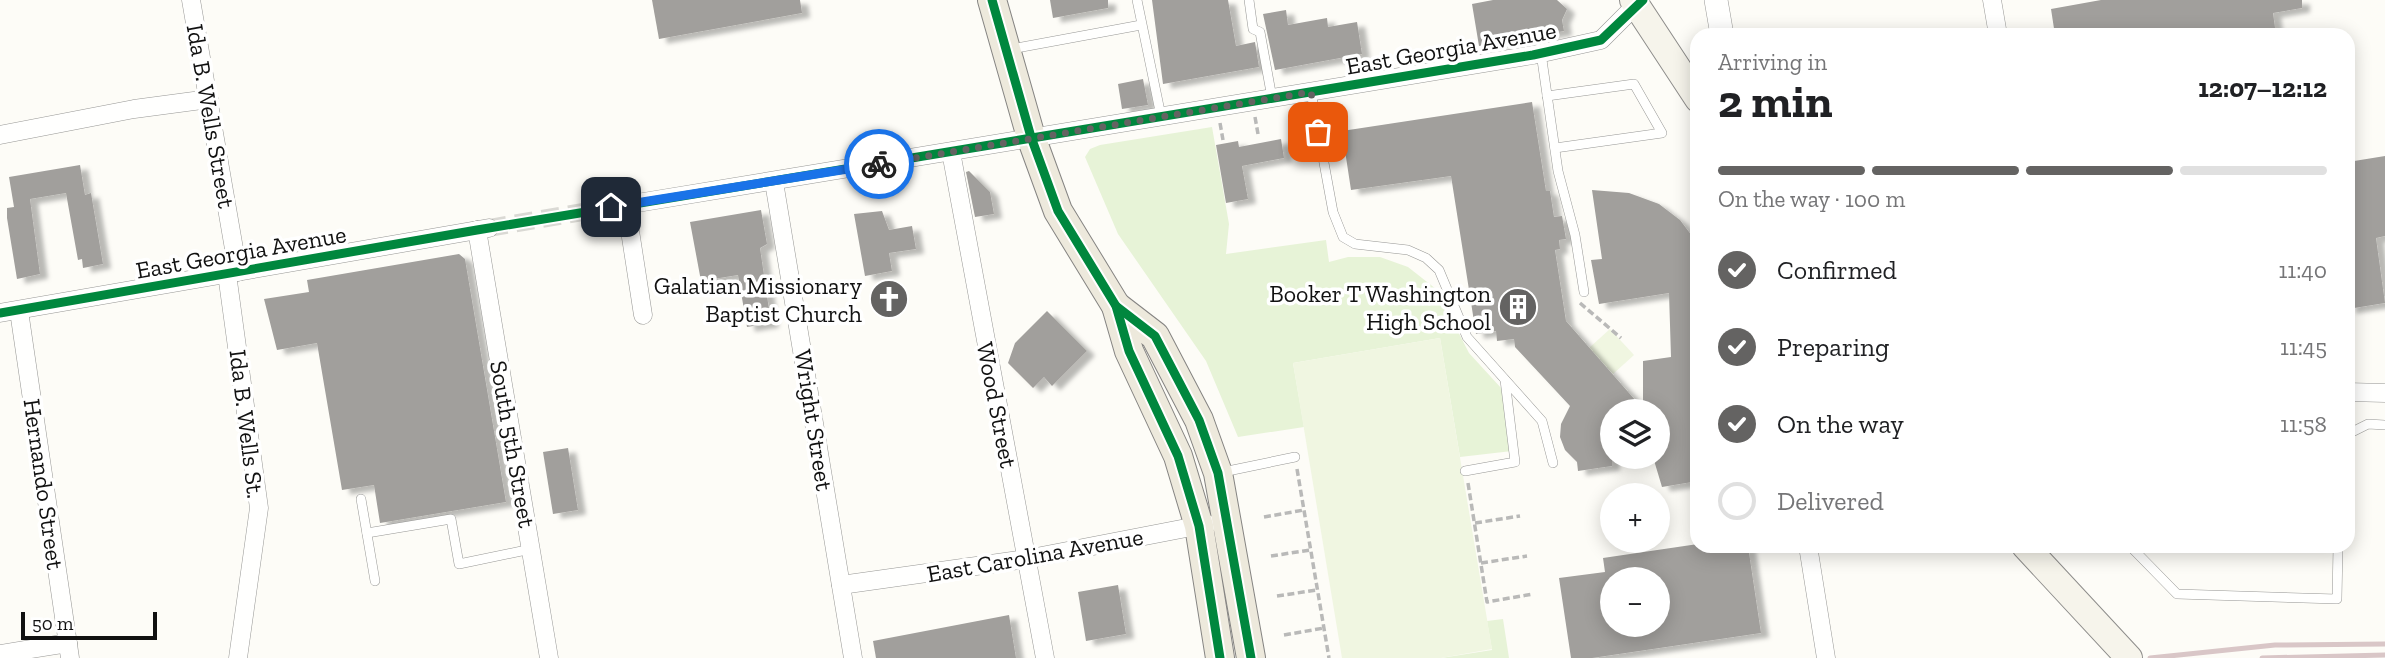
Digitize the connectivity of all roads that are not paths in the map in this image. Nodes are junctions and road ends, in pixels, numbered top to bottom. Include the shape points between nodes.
1 (191, 0) edge
2 (992, 0) edge
3 (1137, 0) edge
4 (1249, 0) edge
5 (1716, 0) edge
6 (1992, 0) edge
7 (1635, 1) edge
8 (1141, 25) junction
9 (1721, 28) edge
10 (1996, 28) edge
11 (1006, 50) junction
12 (1541, 53) junction
13 (1690, 87) edge
14 (1311, 92) junction
15 (1547, 96) junction
16 (1272, 98) junction
17 (209, 99) junction
18 (1161, 116) junction
19 (0, 135) edge
20 (1031, 137) junction
21 (1555, 148) junction
22 (951, 152) junction
23 (774, 182) junction
24 (626, 205) junction
25 (595, 210) tunnel mouth
26 (483, 229) joint
27 (233, 273) junction
28 (1584, 292) road end
29 (1116, 306) junction
30 (19, 310) junction
31 (0, 313) edge
32 (643, 315) dead end
33 (1505, 379) junction
34 (2355, 392) edge
35 (2385, 393) edge
36 (2385, 425) edge
37 (2355, 430) edge
38 (1295, 457) road end
39 (1553, 463) dead end
40 (1465, 471) road end
41 (1218, 473) junction
42 (361, 499) dead end
43 (1228, 520) junction
44 (1199, 526) junction
45 (367, 533) junction
46 (531, 549) junction
47 (1809, 553) edge
48 (2032, 553) edge
49 (2137, 553) edge
50 (2338, 553) edge
51 (1026, 559) junction
52 (376, 581) dead end
53 (841, 585) junction
54 (69, 651) edge
55 (0, 654) edge
56 (238, 658) edge
57 (549, 658) edge
58 (853, 658) edge
59 (1045, 658) edge
60 (1220, 658) edge
61 (1251, 658) edge
62 (1826, 658) edge
63 (2129, 658) edge

1 - 17 street, Ida B. Wells Street
2 - 11 main road
3 - 8 lane
4 - 16 lane
5 - 9 street
6 - 10 street
7 - 12 street, East Georgia Avenue via 1601,40
7 - 13 main road
8 - 11 lane
8 - 18 lane
11 - 20 main road
12 - 14 street, East Georgia Avenue
12 - 15 lane
14 - 16 street, East Georgia Avenue
14 - 33 lane via 1333,212 1343,237 1355,244 1395,247 1426,258 1446,285 1466,337
15 - 21 lane
15 - 21 lane via 1634,84 1662,134
16 - 18 street, East Georgia Avenue
17 - 19 street
17 - 27 street, Ida B. Wells Street
18 - 20 street, East Georgia Avenue
20 - 22 street, East Georgia Avenue
20 - 29 main road via 1058,211
21 - 28 lane
22 - 23 street, East Georgia Avenue
22 - 51 street, Wood Street
23 - 24 street, East Georgia Avenue
23 - 53 street, Wright Street
24 - 25 street, East Georgia Avenue
24 - 32 street
26 - 27 street, East Georgia Avenue
26 - 46 street, South 5th Street
27 - 30 street, East Georgia Avenue
27 - 56 street, Ida B. Wells St. via 258,508
29 - 41 main road via 1155,336 1199,420
29 - 44 main road via 1129,351 1178,456
30 - 31 street, East Georgia Avenue
30 - 54 street, Hernando Street
33 - 39 lane via 1542,421
33 - 40 lane via 1515,462
34 - 35 street
36 - 37 lane via 2368,424
38 - 41 lane
41 - 43 main road
42 - 45 lane
43 - 44 street, East Carolina Avenue
43 - 61 main road
44 - 51 street, East Carolina Avenue
44 - 60 main road
45 - 46 lane via 451,519 459,564
45 - 52 lane
46 - 57 street, South 5th Street
47 - 62 street
48 - 63 main road
49 - 50 lane via 2177,594 2337,599
51 - 53 street, East Carolina Avenue
51 - 59 street, Wood Street
53 - 58 street, Wright Street
54 - 55 street

